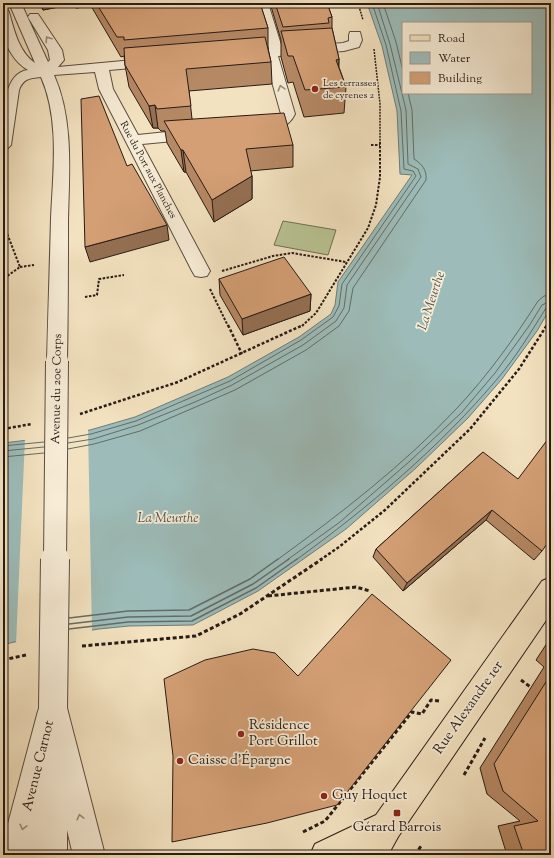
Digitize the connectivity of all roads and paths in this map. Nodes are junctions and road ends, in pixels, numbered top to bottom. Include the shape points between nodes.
1 (15, 3) edge
2 (25, 3) edge
3 (262, 3) edge
4 (358, 3) edge
5 (3, 12) edge
6 (365, 25) dead end
7 (354, 35) dead end
8 (372, 45) dead end
9 (274, 52) junction
10 (224, 56) edge
11 (170, 61) edge
12 (101, 67) junction
13 (46, 72) junction
14 (246, 129) edge
15 (208, 133) edge
16 (132, 140) junction
17 (3, 144) edge
18 (371, 145) dead end
19 (380, 145) junction
20 (3, 223) edge
21 (346, 262) junction
22 (34, 265) dead end
23 (20, 267) junction
24 (202, 274) junction
25 (124, 275) dead end
26 (3, 279) edge
27 (85, 297) dead end
28 (551, 319) edge
29 (242, 354) junction
30 (80, 415) dead end
31 (34, 423) dead end
32 (3, 429) edge
33 (551, 590) edge
34 (370, 591) dead end
35 (268, 596) junction
36 (75, 647) dead end
37 (29, 654) dead end
38 (3, 660) edge
39 (518, 678) dead end
40 (534, 690) dead end
41 (444, 696) dead end
42 (53, 708) junction
43 (386, 826) junction
44 (303, 832) edge
45 (421, 846) dead end
46 (19, 855) edge
47 (51, 855) edge
48 (89, 855) edge
49 (326, 855) edge
50 (371, 855) edge
51 (415, 855) edge

1 - 13 street, Avenue du 20e Corps
13 -> 2 street via 57,60 55,50
3 - 9 street
4 - 6 path
5 - 13 street via 21,57 28,65
7 - 9 street via 356,40 350,46
8 - 19 path via 380,104
9 - 10 street
14 -> 9 street via 269,127 281,122 288,114
11 - 12 street
12 - 13 street
12 - 16 street, Rue du Port aux Planches via 106,89
13 - 17 street via 25,74 16,80
13 - 42 street, Avenue du 20e Corps, bridge via 59,119 61,158
15 - 16 street
16 - 24 street, Rue du Port aux Planches
18 - 19 path
19 - 21 path via 380,177 376,205 368,228
20 - 23 path
21 - 24 path via 292,253
21 - 29 path via 316,313 302,326
22 - 23 path
23 - 26 path
24 - 29 path
25 - 27 path via 99,279 97,295
28 - 35 path via 519,369 470,429 385,510 339,547
29 - 30 path via 178,382
31 - 32 path
33 - 43 main road, Rue Alexandre 1er
34 - 35 path via 356,587
35 - 36 path via 240,614 196,636
37 - 38 path
39 - 40 path
41 - 44 path via 439,701 431,700 422,714 412,712 325,821
42 -> 46 street, Avenue Carnot via 21,835
42 - 47 street
48 -> 42 street, Avenue Carnot
43 - 49 main road, Rue Alexandre 1er
43 - 50 main road, Rue Alexandre 1er
45 - 51 path

